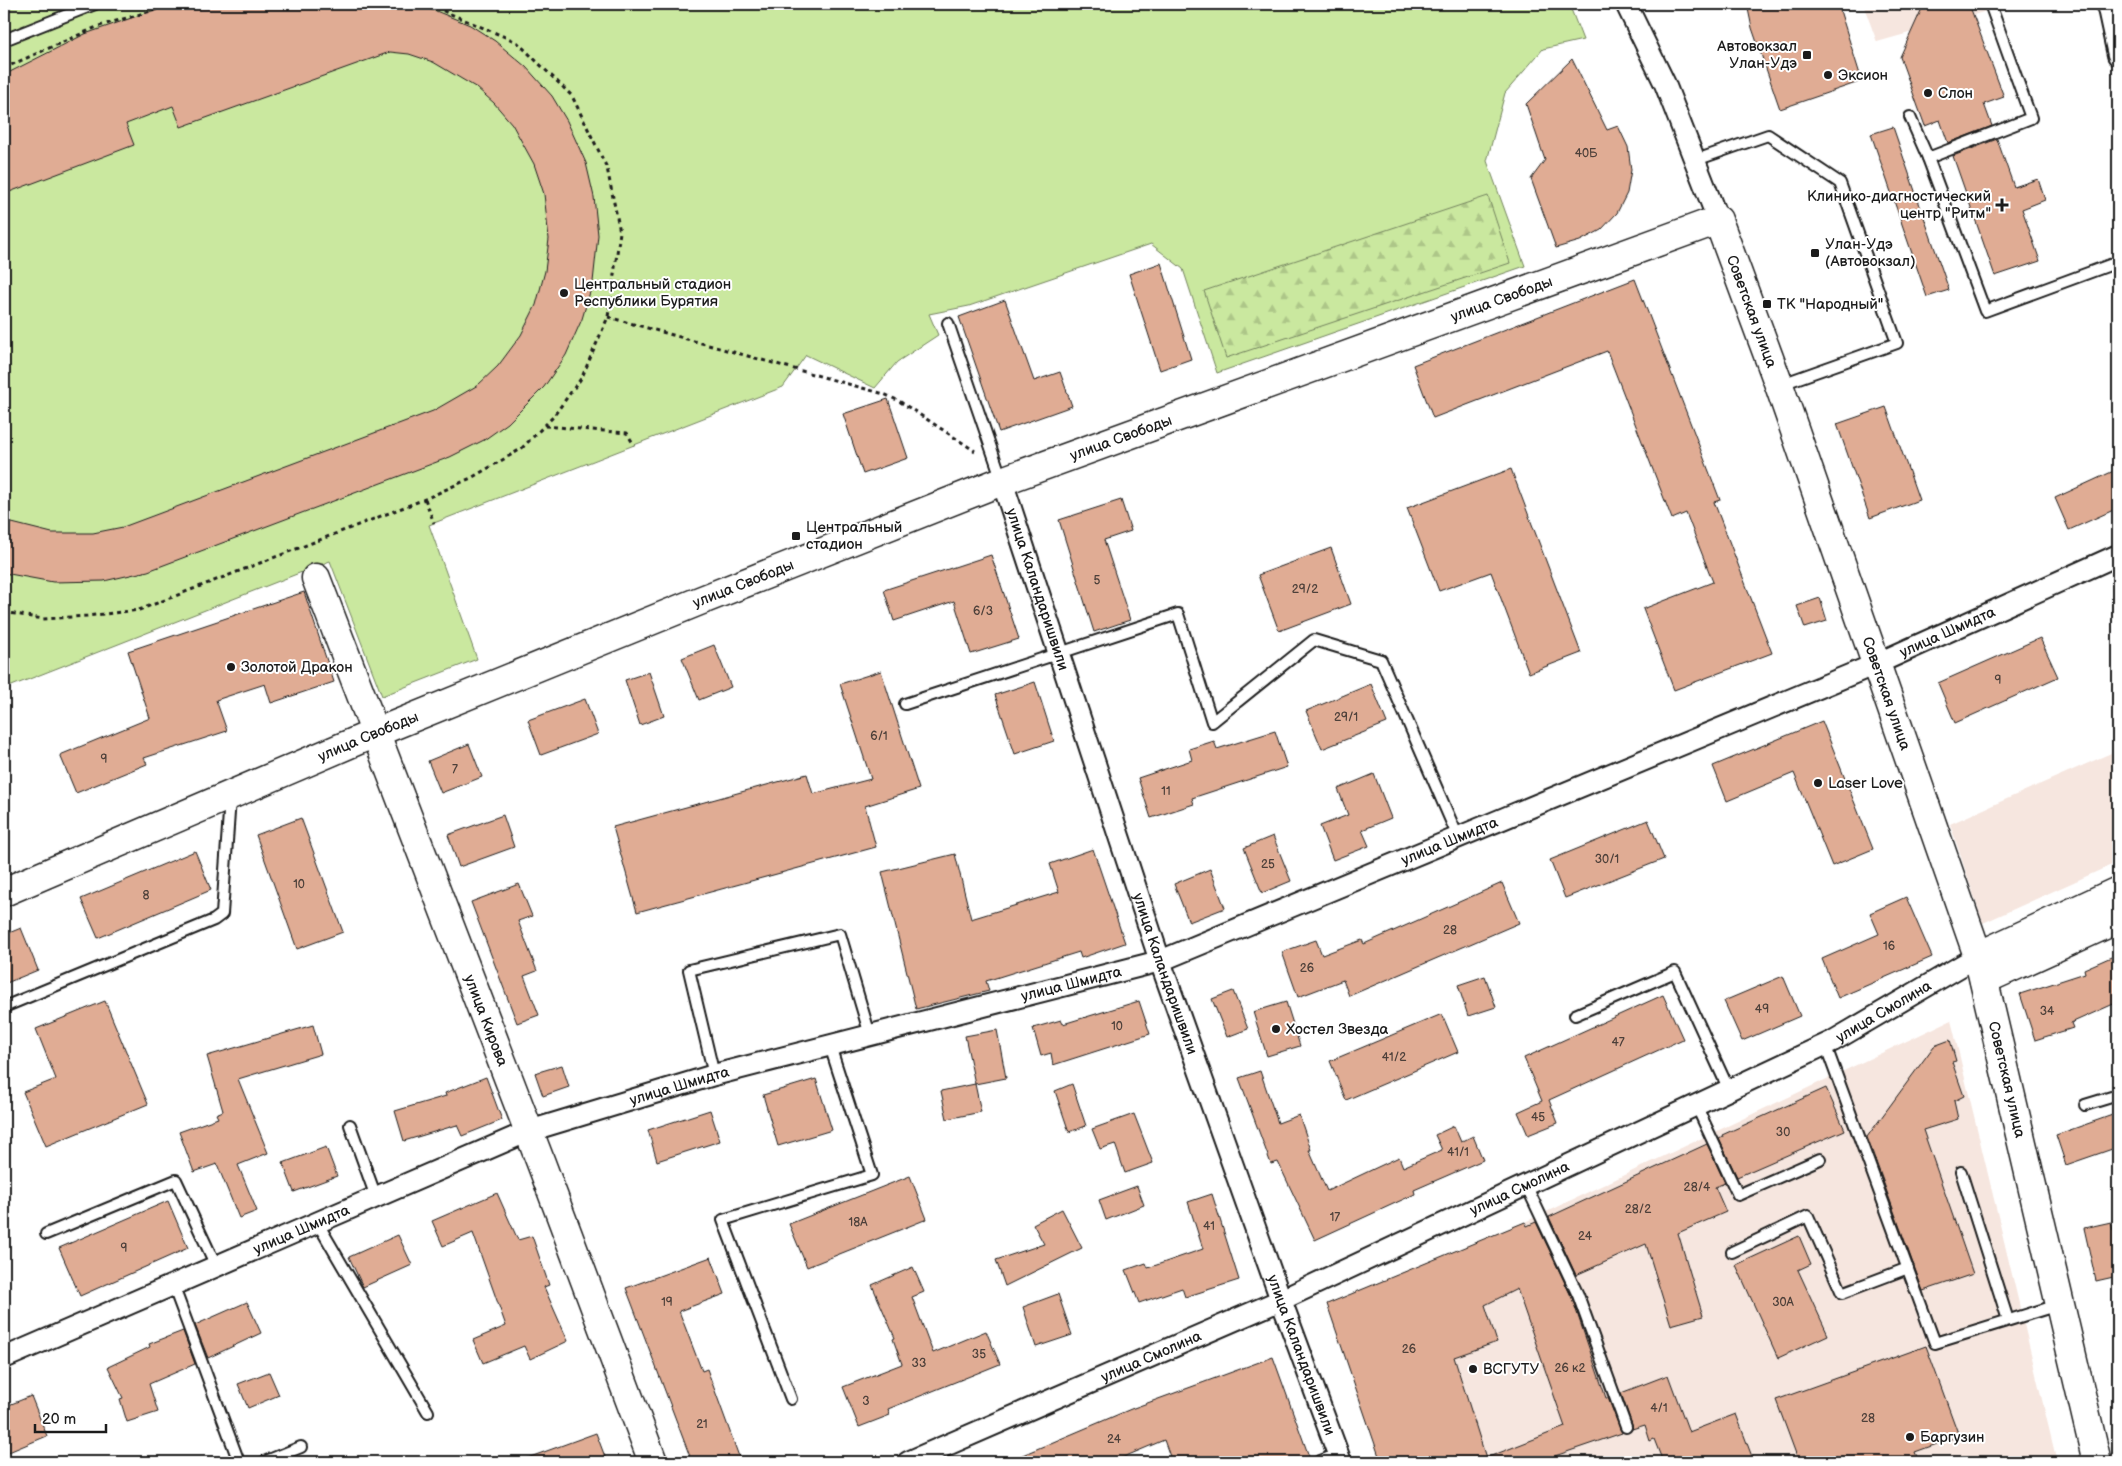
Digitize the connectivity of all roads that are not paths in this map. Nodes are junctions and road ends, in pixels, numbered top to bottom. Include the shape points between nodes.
1 (95, 4) edge
2 (1626, 4) edge
3 (1990, 4) edge
4 (2107, 4) edge
5 (4, 40) edge
6 (2118, 55) edge
7 (1910, 117) dead end
8 (1928, 158) junction
9 (1696, 160) junction
10 (1718, 220) junction
11 (2118, 262) edge
12 (948, 323) dead end
13 (1779, 385) junction
14 (1000, 474) junction
15 (2118, 555) edge
16 (316, 578) dead end
17 (1059, 653) junction
18 (1876, 664) junction
19 (905, 704) dead end
20 (375, 733) junction
21 (230, 795) junction
22 (1458, 838) junction
23 (2118, 891) edge
24 (4, 892) edge
25 (2118, 919) edge
26 (1160, 961) junction
27 (1981, 968) junction
28 (4, 1007) edge
29 (1575, 1015) dead end
30 (870, 1036) junction
31 (1825, 1044) junction
32 (830, 1046) junction
33 (714, 1076) junction
34 (1729, 1090) junction
35 (2118, 1095) edge
36 (1696, 1105) junction
37 (2085, 1105) dead end
38 (350, 1125) dead end
39 (528, 1131) junction
40 (1820, 1160) dead end
41 (1961, 1172) dead end
42 (1526, 1185) junction
43 (376, 1196) junction
44 (317, 1222) junction
45 (46, 1234) dead end
46 (1732, 1252) dead end
47 (216, 1266) junction
48 (1908, 1268) junction
49 (173, 1285) junction
50 (1281, 1300) junction
51 (2061, 1304) junction
52 (2008, 1320) junction
53 (4, 1358) edge
54 (791, 1399) dead end
55 (428, 1412) dead end
56 (1626, 1427) dead end
57 (301, 1447) dead end
58 (1340, 1458) edge
59 (239, 1462) edge
60 (264, 1462) edge
61 (653, 1462) edge
62 (908, 1462) edge
63 (1318, 1462) edge
64 (2097, 1462) edge

1 - 5 lane
2 - 9 street, Советская улица via 1665,84
3 - 8 lane via 2031,118
4 - 6 street
7 - 8 lane
8 - 11 lane via 1985,311
9 - 10 street, Советская улица
9 - 13 lane via 1768,135 1840,183 1897,343
10 - 13 main road, Советская улица
10 - 14 main road, улица Свободы
12 - 14 lane
13 - 18 main road, Советская улица
14 - 17 street, улица Каландаришвили
14 - 20 main road, улица Свободы
15 - 18 street, улица Шмидта
16 - 20 main road, улица Кирова
17 - 19 lane
17 - 22 lane via 1178,614 1212,722 1314,640 1381,660
17 - 26 street, улица Каландаришвили
18 - 22 street, улица Шмидта
18 - 27 main road, Советская улица
20 - 21 main road, улица Свободы
20 - 39 main road, улица Кирова
21 - 24 main road, улица Свободы
21 - 28 lane via 222,914
22 - 26 street, улица Шмидта
23 - 27 main road, улица Смолина
25 - 27 main road
26 - 30 street, улица Шмидта
26 - 50 street, улица Каландаришвили
27 - 31 street, улица Смолина
27 - 51 main road, Советская улица
29 - 34 lane via 1674,972
30 - 32 street, улица Шмидта
30 - 33 lane via 840,934 689,970
31 - 34 street, улица Смолина
31 - 48 lane
32 - 33 street, улица Шмидта
32 - 54 lane via 872,1174 723,1220
33 - 39 street, улица Шмидта
34 - 36 street, улица Смолина
35 - 37 lane
36 - 40 lane via 1738,1195
36 - 42 street, улица Смолина
38 - 43 lane
39 - 43 street, улица Шмидта
39 - 61 main road, улица Кирова
41 - 52 lane
42 - 50 street, улица Смолина
42 - 56 lane via 1578,1294
43 - 44 street, улица Шмидта
44 - 47 street, улица Шмидта
44 - 55 lane
45 - 47 lane via 176,1180
46 - 48 lane via 1808,1216 1842,1293
47 - 49 street, улица Шмидта
48 - 52 lane via 1935,1343
49 - 53 street, улица Шмидта
49 - 59 lane
50 - 58 street, улица Каландаришвили
50 - 62 street, улица Смолина
51 - 52 lane
51 - 64 main road, Советская улица
57 - 60 lane
58 - 63 lane

